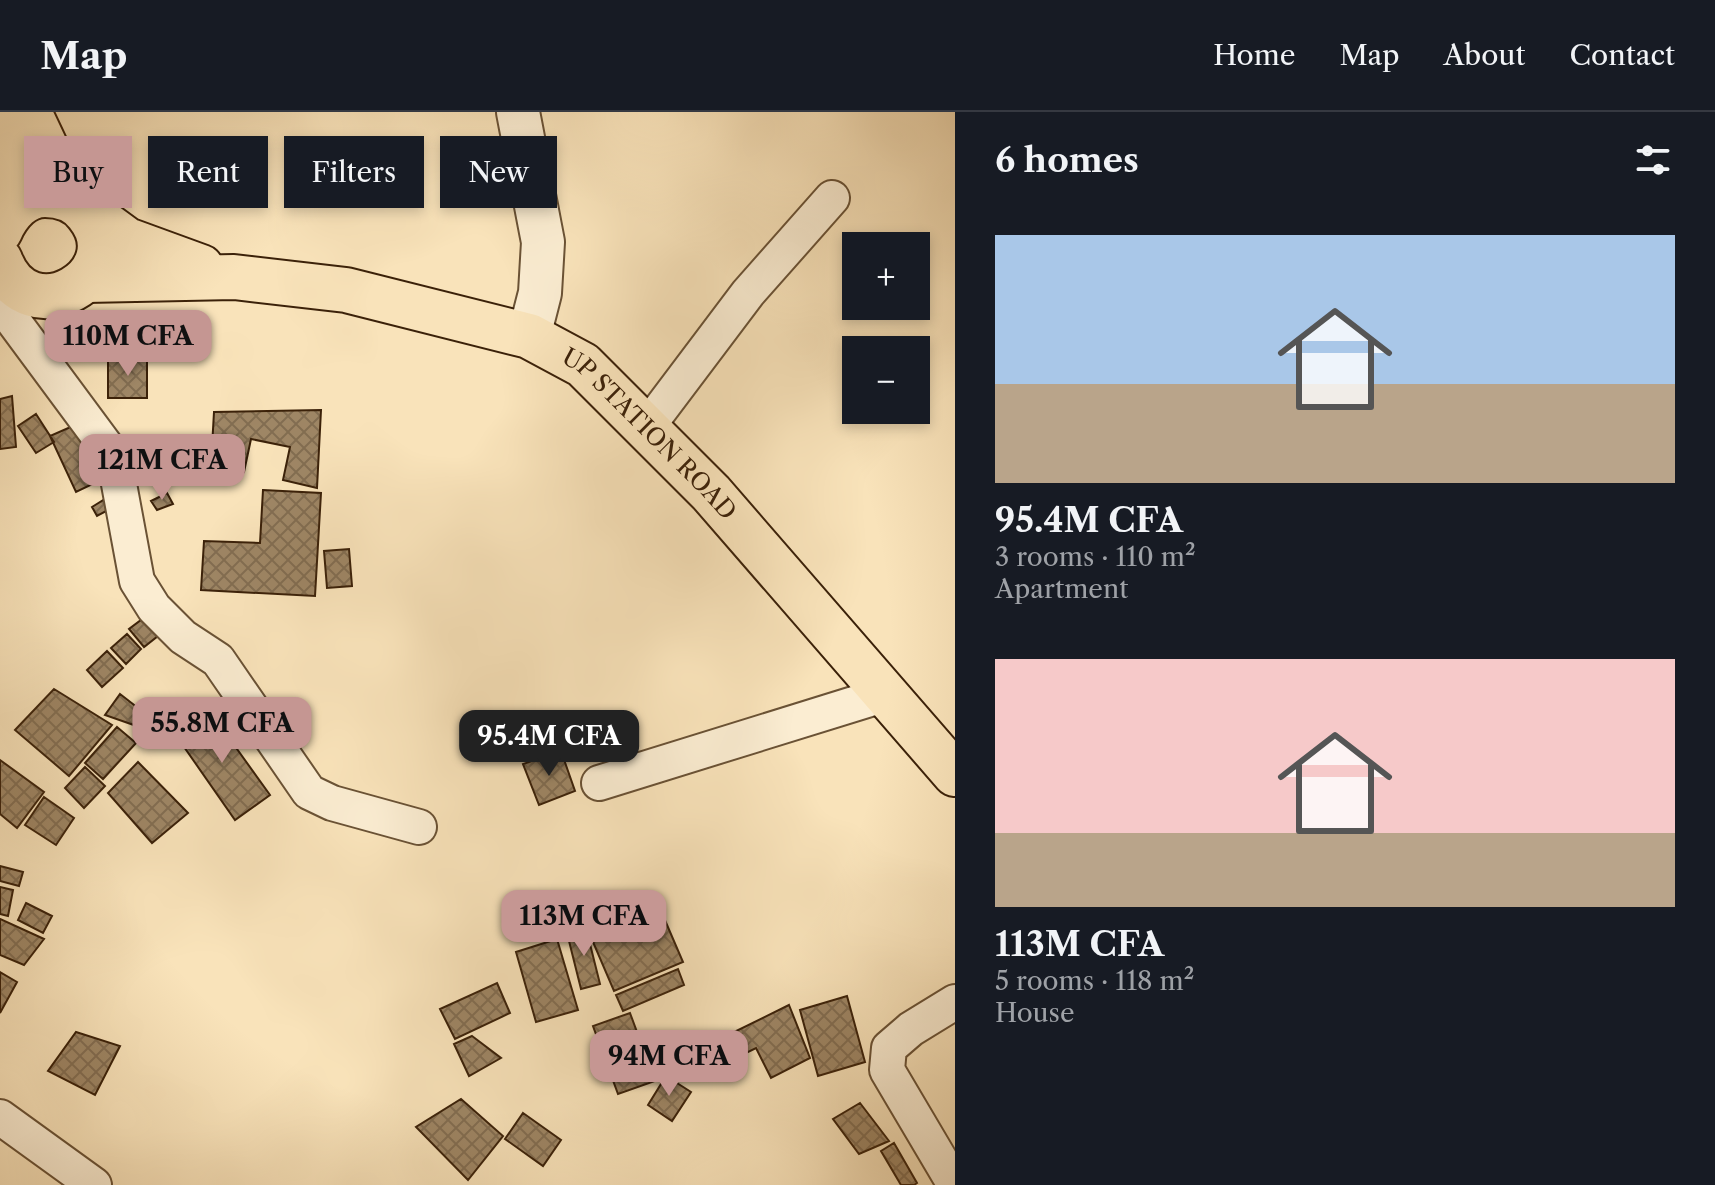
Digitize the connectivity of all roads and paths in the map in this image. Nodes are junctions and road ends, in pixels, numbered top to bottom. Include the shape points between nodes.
1 (3, 112) edge
2 (29, 112) edge
3 (518, 112) edge
4 (41, 136) edge
5 (832, 198) dead end
6 (24, 201) edge
7 (80, 208) edge
8 (83, 208) edge
9 (4, 223) edge
10 (0, 260) edge
11 (234, 277) junction
12 (86, 280) junction
13 (12, 299) edge
14 (529, 336) junction
15 (647, 427) junction
16 (886, 694) junction
17 (955, 774) edge
18 (599, 783) dead end
19 (419, 827) dead end
20 (955, 1002) edge
21 (0, 1117) edge
22 (94, 1185) edge
23 (955, 1185) edge

1 - 9 highway
2 - 4 highway
3 - 14 street via 543,242 540,293
5 - 15 street via 748,293
6 - 9 highway
7 - 12 highway via 94,223 100,242 97,262
8 - 11 highway via 150,251
10 - 13 highway via 18,287
11 - 12 highway
11 - 14 highway, UP STATION ROAD via 346,290
12 - 13 highway via 54,296
13 - 19 street via 114,457 128,550 137,581 154,608 183,637 218,660 309,792
14 - 15 highway, UP STATION ROAD via 583,365
15 - 16 highway, UP STATION ROAD
16 - 17 highway, UP STATION ROAD
16 - 18 street
20 - 23 street via 889,1048 887,1070
21 - 22 street

